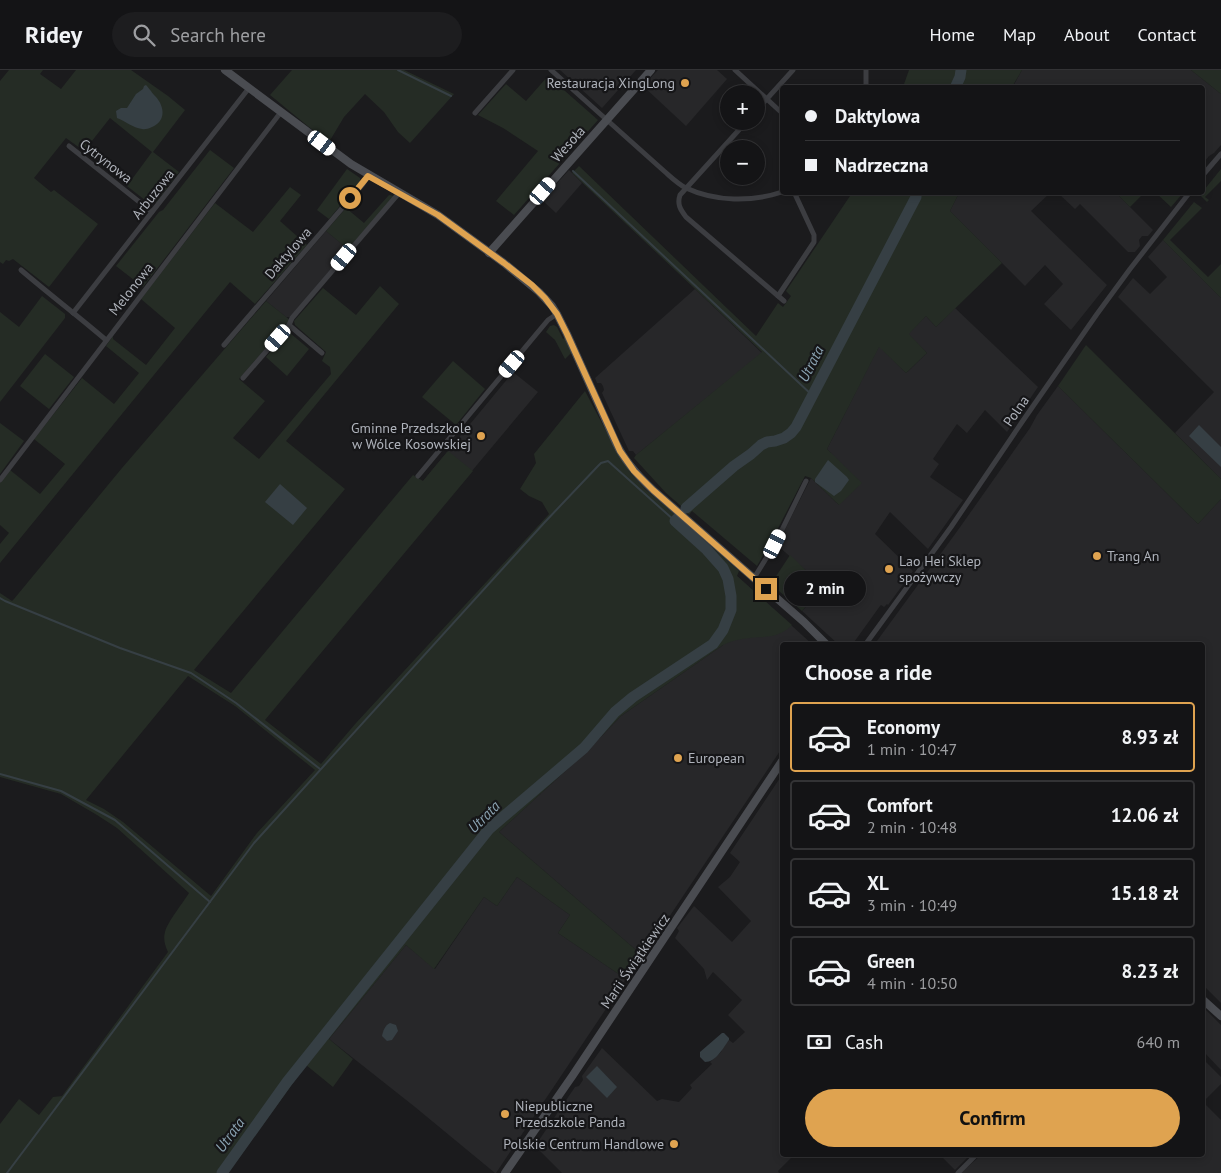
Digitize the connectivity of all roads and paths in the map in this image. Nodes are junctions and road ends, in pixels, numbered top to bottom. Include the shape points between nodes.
1 (225, 70) edge
2 (513, 70) edge
3 (551, 70) edge
4 (651, 70) edge
5 (735, 70) edge
6 (793, 70) edge
7 (866, 70) edge
8 (866, 85) edge
9 (249, 88) junction
10 (767, 99) junction
11 (780, 110) edge
12 (280, 112) junction
13 (475, 113) dead end
14 (607, 119) junction
15 (739, 130) edge
16 (69, 146) dead end
17 (1221, 154) edge
18 (1205, 173) edge
19 (368, 176) junction
20 (687, 188) junction
21 (399, 193) junction
22 (780, 193) edge
23 (795, 195) edge
24 (1188, 195) edge
25 (152, 212) junction
26 (489, 252) junction
27 (20, 270) dead end
28 (778, 296) junction
29 (784, 301) dead end
30 (73, 312) junction
31 (557, 314) junction
32 (289, 325) junction
33 (106, 340) junction
34 (224, 345) dead end
35 (322, 353) dead end
36 (243, 378) dead end
37 (418, 476) dead end
38 (0, 480) edge
39 (806, 481) dead end
40 (754, 578) junction
41 (824, 642) edge
42 (866, 642) edge
43 (780, 763) edge
44 (1205, 1002) edge
45 (1221, 1016) edge
46 (974, 1157) edge
47 (505, 1173) edge
48 (958, 1173) edge

1 - 9 street
2 - 13 street
3 - 14 street
4 - 14 street, Wesoła
5 - 10 street
6 - 10 street
7 - 8 street
9 - 12 street
9 - 25 street, Arbuzowa
10 - 11 street
12 - 19 street
12 - 33 street, Melonowa
14 - 20 street via 664,172
14 - 26 street, Wesoła
15 - 20 street
16 - 25 street, Cytrynowa
17 - 18 street
19 - 21 street
19 - 34 street, Daktylowa
20 - 22 street via 737,199
20 - 28 street via 680,195 678,204 686,217
21 - 26 street via 438,215
21 - 32 street
23 - 28 street via 814,235 814,242
24 - 42 street, Polna via 1102,307 952,527
25 - 30 street, Arbuzowa
26 - 31 street via 539,292
27 - 30 street
28 - 29 street
30 - 33 street
31 - 37 street via 548,320
31 - 40 street via 616,443 629,464 643,481
32 - 35 street
32 - 36 street
33 - 38 street, Melonowa
39 - 40 street
40 - 41 street
43 - 47 street, Marii Świątkiewicz
44 - 45 street
46 - 48 street

